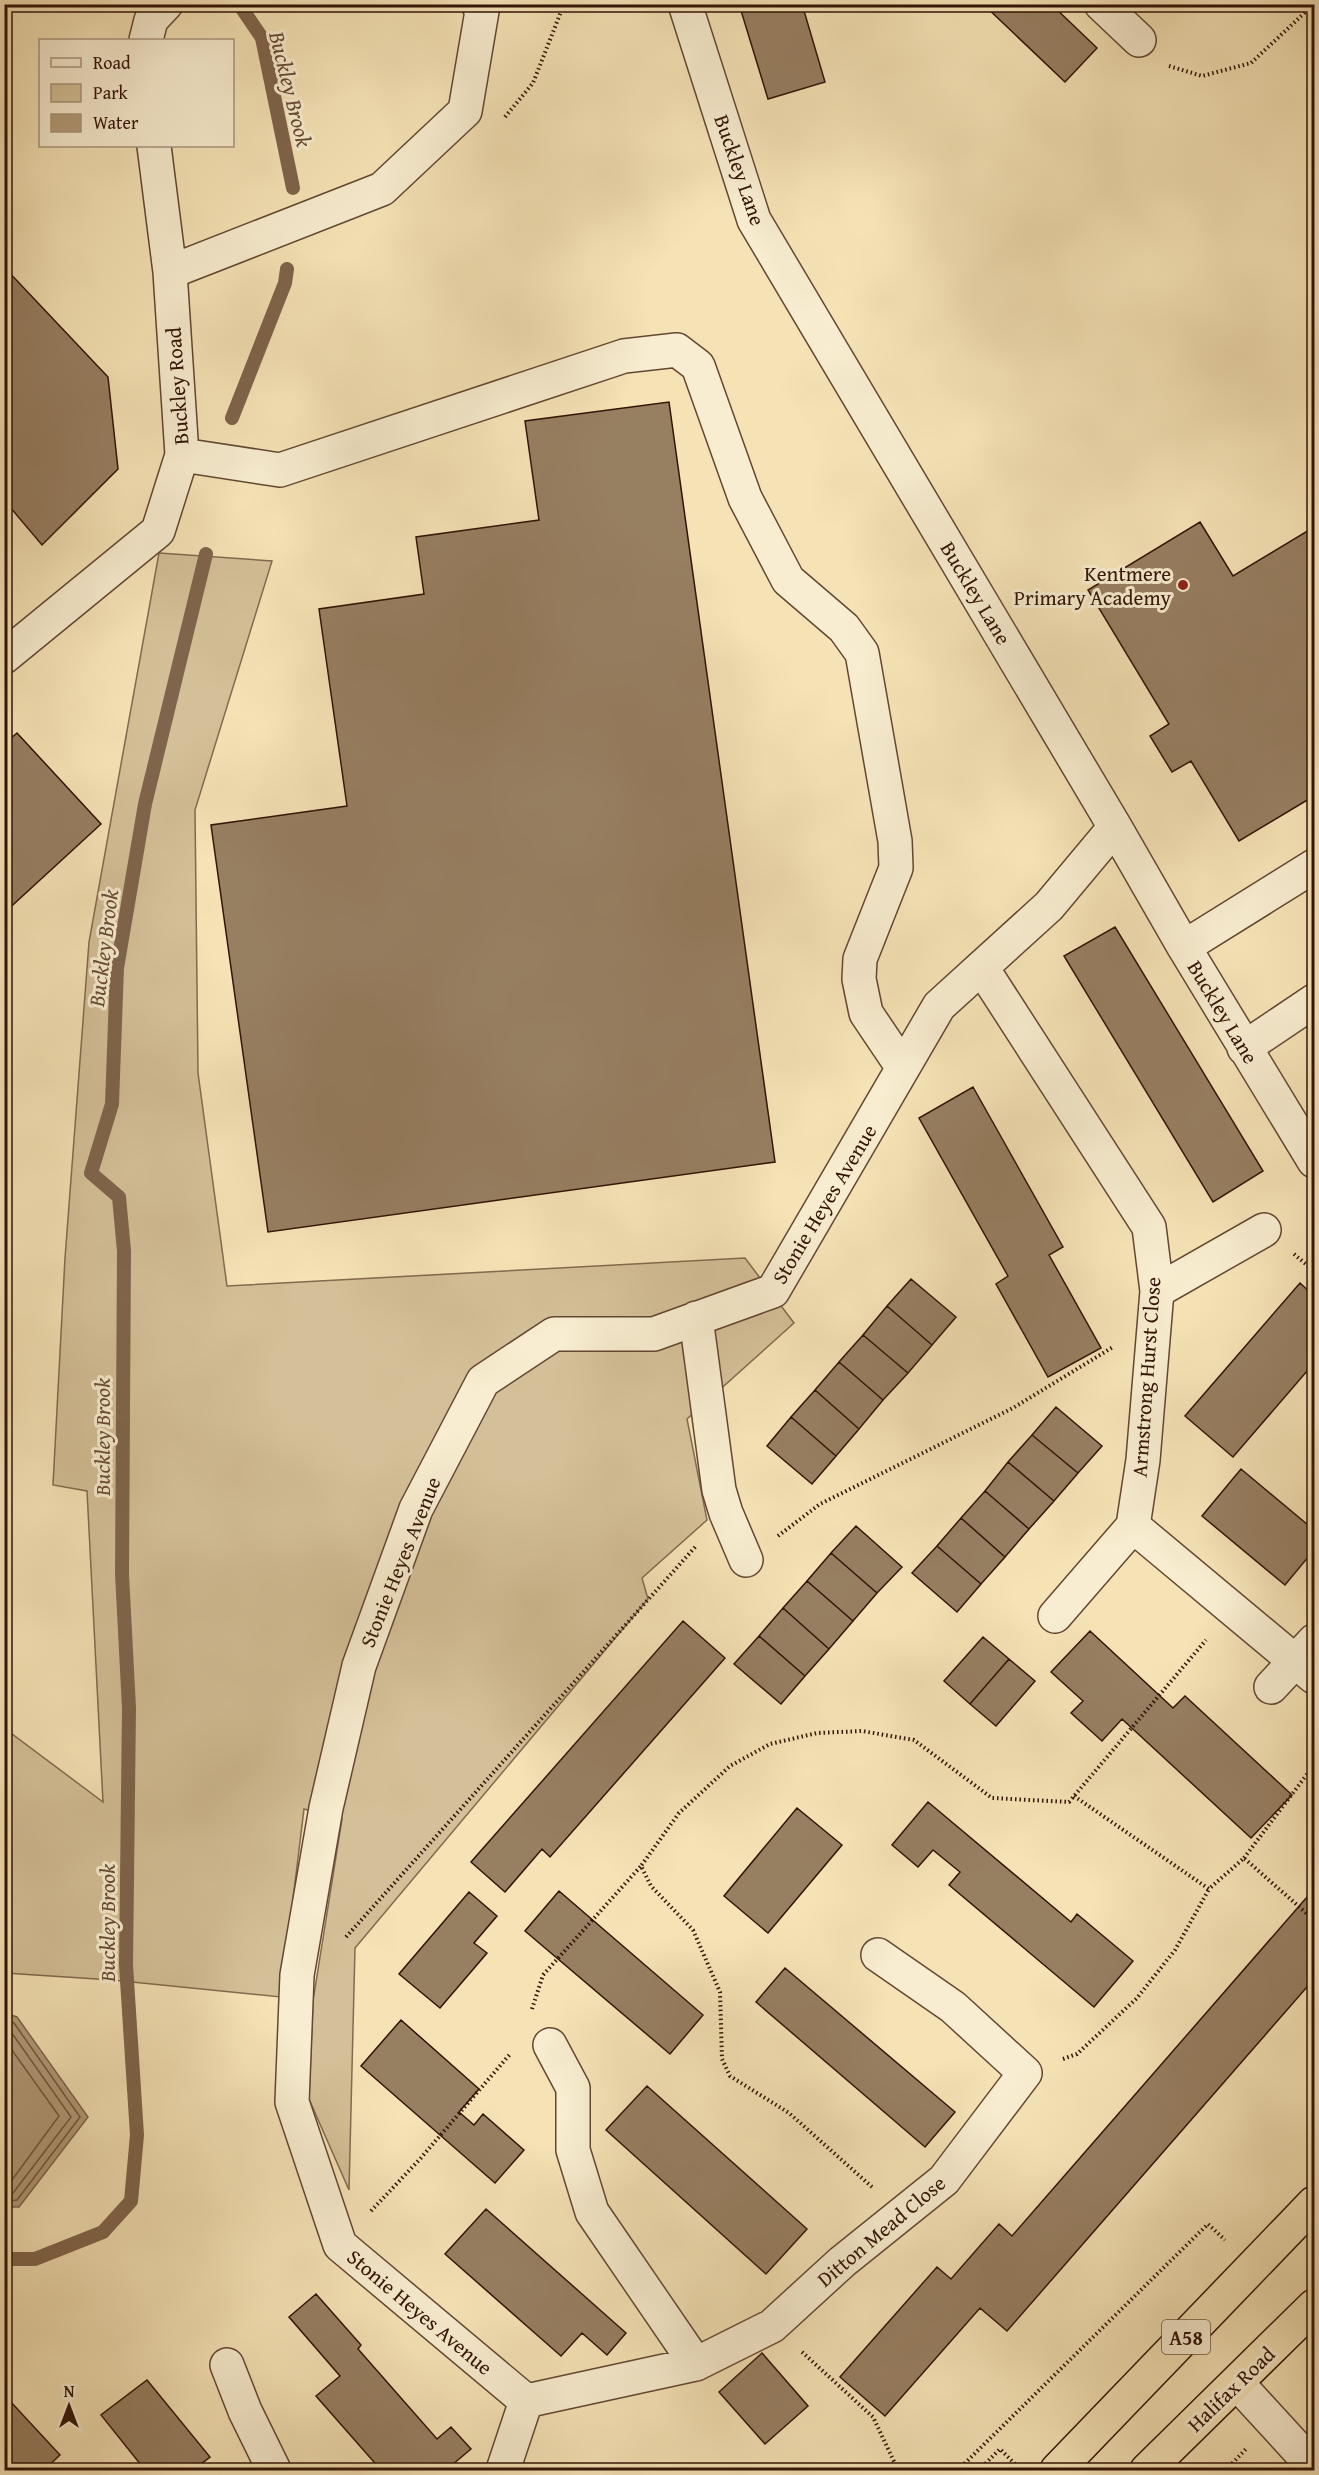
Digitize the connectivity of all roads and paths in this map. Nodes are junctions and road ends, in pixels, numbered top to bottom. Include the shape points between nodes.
1 (166, 4) edge
2 (478, 4) edge
3 (564, 4) edge
4 (685, 4) edge
5 (1101, 4) edge
6 (1314, 4) edge
7 (146, 39) edge
8 (1139, 40) joint
9 (499, 125) dead end
10 (154, 147) edge
11 (170, 272) junction
12 (182, 455) junction
13 (4, 657) edge
14 (1115, 827) junction
15 (1314, 866) edge
16 (1184, 948) junction
17 (982, 968) junction
18 (1314, 1001) edge
19 (1244, 1048) junction
20 (903, 1068) junction
21 (1314, 1161) edge
22 (1264, 1230) dead end
23 (1156, 1291) junction
24 (696, 1318) junction
25 (1151, 1343) junction
26 (1314, 1468) edge
27 (1314, 1492) edge
28 (726, 1513) junction
29 (1133, 1526) junction
30 (746, 1560) joint
31 (1232, 1609) junction
32 (1055, 1616) dead end
33 (1308, 1660) edge
34 (1271, 1687) dead end
35 (1314, 1765) edge
36 (1074, 1796) junction
37 (1244, 1858) junction
38 (641, 1866) junction
39 (1209, 1889) junction
40 (1314, 1920) edge
41 (344, 1939) dead end
42 (878, 1955) dead end
43 (535, 2043) junction
44 (1025, 2073) junction
45 (1314, 2203) edge
46 (901, 2214) junction
47 (340, 2245) junction
48 (1252, 2268) junction
49 (1314, 2306) edge
50 (772, 2326) junction
51 (696, 2364) junction
52 (227, 2365) dead end
53 (1237, 2383) junction
54 (526, 2401) junction
55 (1314, 2467) edge
56 (274, 2470) edge
57 (503, 2470) edge
58 (898, 2470) edge
59 (958, 2470) edge
60 (979, 2470) edge
61 (1022, 2470) edge
62 (1057, 2470) edge
63 (1147, 2470) edge

1 - 7 street via 151,20
2 - 11 street via 482,11 465,111 382,189
3 - 9 path via 533,83
4 - 14 street, Buckley Lane via 754,220
5 - 8 street
6 - 8 path via 1251,63 1202,76 1169,67
10 - 11 street, Buckley Road
11 - 12 street, Buckley Road
12 - 13 street, Buckley Road via 158,531
12 - 20 street via 280,470 624,356 677,350 698,366 745,498 788,580 844,627 862,653 896,868 860,959 859,979 866,1013
14 - 16 street, Buckley Lane
14 - 17 street, Stonie Heyes Avenue via 1049,906
15 - 16 street
16 - 19 street, Buckley Lane
17 - 20 street, Stonie Heyes Avenue via 939,1006
17 - 23 street, Armstrong Hurst Close via 1149,1227
18 - 19 street
19 - 21 street, Buckley Lane
20 - 24 street, Stonie Heyes Avenue via 773,1291
22 - 23 street
23 - 25 street, Armstrong Hurst Close
24 - 28 street via 718,1490
24 - 47 street, Stonie Heyes Avenue via 654,1334 554,1334 483,1381 416,1509 359,1666 326,1808 297,1975 292,2102
25 - 29 street, Armstrong Hurst Close via 1143,1460
25 - 30 path via 1119,1344 1013,1408 820,1504
26 - 27 path
28 - 30 street
28 - 41 path
29 - 31 street
29 - 32 street
31 - 33 street
31 - 36 path
33 - 34 street
35 - 37 path
36 - 38 path via 1069,1802 993,1798 914,1740 862,1731 817,1733 770,1744 730,1766 679,1814
36 - 39 path
37 - 39 path
37 - 40 path
38 - 43 path via 543,1975
38 - 46 path via 651,1886 693,1930 720,1992 722,2059 730,2076 789,2113
39 - 44 path via 1175,1950 1137,1998 1077,2054
42 - 44 street via 954,2007
43 - 47 path
43 - 51 street via 573,2088 573,2150 592,2212
44 - 46 street, Ditton Mead Close via 944,2180
45 - 48 highway, A58
46 - 50 street, Ditton Mead Close
47 - 54 street, Stonie Heyes Avenue
48 - 59 path via 1208,2224
48 - 62 highway, A58
49 - 53 highway, Halifax Road
50 - 51 street, Ditton Mead Close
50 - 58 path via 873,2417
51 - 54 street, Ditton Mead Close
52 - 56 street
53 - 55 street
53 - 63 highway, Halifax Road
54 - 57 street
60 - 61 path via 1000,2449

